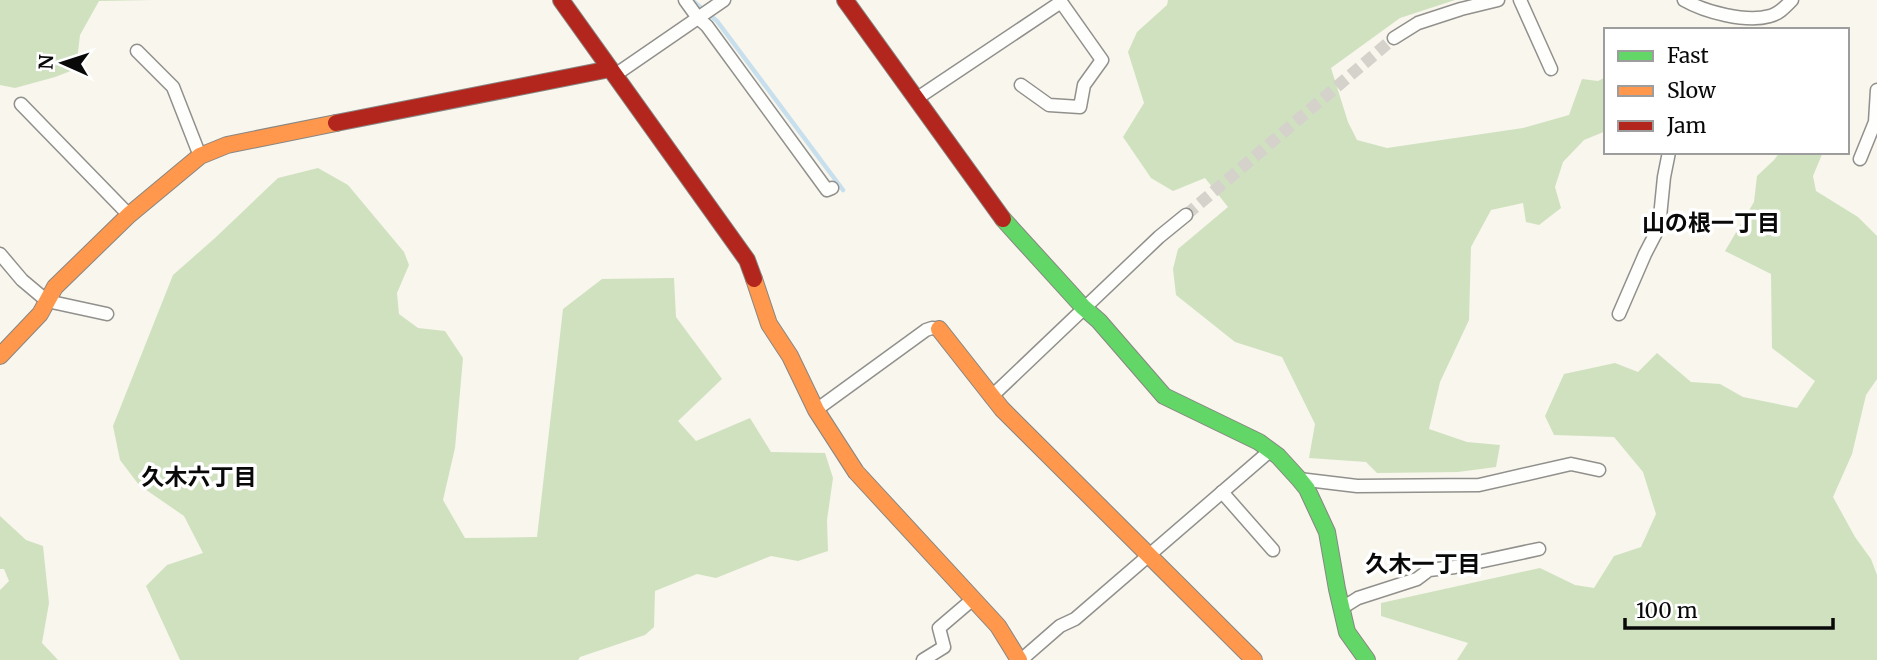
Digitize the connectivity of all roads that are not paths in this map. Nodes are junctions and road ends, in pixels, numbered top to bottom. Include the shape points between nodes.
1 (561, 0) edge
2 (685, 0) edge
3 (724, 0) edge
4 (845, 0) edge
5 (1498, 0) edge
6 (1520, 0) edge
7 (1684, 0) edge
8 (1792, 0) edge
9 (703, 14) junction
10 (1738, 24) edge
11 (1394, 38) tunnel mouth
12 (136, 51) dead end
13 (1551, 69) dead end
14 (612, 72) junction
15 (1021, 85) dead end
16 (1877, 90) edge
17 (916, 99) junction
18 (21, 104) dead end
19 (1669, 154) edge
20 (200, 156) junction
21 (1860, 159) dead end
22 (832, 188) dead end
23 (129, 215) junction
24 (1186, 215) tunnel mouth
25 (0, 254) edge
26 (47, 301) junction
27 (1083, 307) junction
28 (107, 314) dead end
29 (1619, 314) dead end
30 (939, 329) joint
31 (0, 356) edge
32 (992, 397) junction
33 (816, 410) junction
34 (1271, 450) junction
35 (1599, 470) dead end
36 (1299, 480) junction
37 (1223, 492) junction
38 (1539, 549) dead end
39 (1273, 550) dead end
40 (1150, 555) junction
41 (973, 599) junction
42 (1342, 608) junction
43 (923, 660) edge
44 (1020, 660) edge
45 (1254, 660) edge
46 (1367, 660) edge

1 - 14 street
2 - 9 street
3 - 9 street
4 - 17 street
5 - 11 street via 1418,23
6 - 13 street
7 - 10 street
8 - 10 street via 1772,16
9 - 14 street
9 - 22 street via 707,26 827,190
12 - 20 street via 173,87
14 - 20 street via 228,145
14 - 33 street via 747,260 769,324
15 - 17 street via 1049,105 1080,107 1084,85 1102,60 1061,2
16 - 21 street via 1875,122
17 - 27 street via 1006,223
18 - 23 street
19 - 29 street via 1659,228
20 - 23 street
23 - 26 street
24 - 27 street
25 - 26 street
26 - 28 street
26 - 31 street
27 - 32 street
27 - 34 street via 1164,396
30 - 32 street
30 - 33 street via 926,330
32 - 40 street
33 - 41 street via 856,472
34 - 36 street
34 - 37 street
35 - 36 street via 1571,464 1479,485 1357,486
36 - 42 street via 1327,532
37 - 39 street
37 - 40 street
38 - 42 street via 1429,570
40 - 44 street
40 - 45 street
41 - 43 street via 939,628 944,647
41 - 44 street
42 - 46 street via 1348,632

